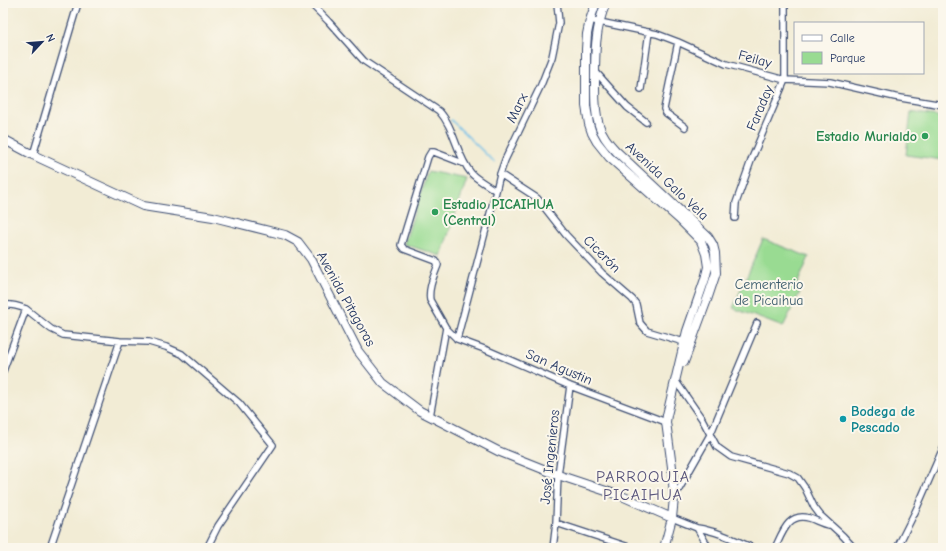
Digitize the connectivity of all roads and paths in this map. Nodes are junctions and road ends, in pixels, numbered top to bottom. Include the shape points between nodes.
1 (78, 3) edge
2 (310, 3) edge
3 (558, 3) edge
4 (596, 3) edge
5 (606, 3) edge
6 (785, 3) edge
7 (590, 20) junction
8 (599, 22) junction
9 (648, 32) junction
10 (678, 42) junction
11 (595, 70) junction
12 (785, 80) junction
13 (641, 89) dead end
14 (943, 105) edge
15 (646, 122) dead end
16 (685, 127) dead end
17 (3, 139) edge
18 (33, 155) junction
19 (465, 164) junction
20 (500, 174) junction
21 (496, 191) junction
22 (735, 218) dead end
23 (3, 305) edge
24 (26, 309) junction
25 (757, 323) dead end
26 (446, 328) junction
27 (457, 339) junction
28 (120, 342) junction
29 (684, 342) junction
30 (3, 371) edge
31 (676, 376) junction
32 (570, 386) junction
33 (430, 416) junction
34 (666, 422) junction
35 (711, 433) junction
36 (943, 448) edge
37 (558, 475) junction
38 (674, 498) junction
39 (672, 518) junction
40 (556, 523) junction
41 (829, 525) junction
42 (697, 528) junction
43 (50, 548) edge
44 (207, 548) edge
45 (553, 548) edge
46 (632, 548) edge
47 (664, 548) edge
48 (709, 548) edge
49 (752, 548) edge
50 (775, 548) edge
51 (854, 548) edge
52 (897, 548) edge

1 - 18 street
2 - 19 street via 364,61 439,111
3 - 20 street, Marx via 559,23 552,57
4 - 7 main road, Avenida Galo Vela
5 - 8 main road, Avenida Galo Vela
6 - 12 street, Faraday
7 - 8 street, Feilay
7 - 29 main road, Avenida Galo Vela via 586,49 586,106 592,133 609,157 701,241 706,254 708,267
8 - 9 street, Feilay
8 - 11 main road, Avenida Galo Vela
9 - 10 street, Feilay
9 - 13 street
10 - 12 street, Feilay via 726,64
10 - 16 street via 664,109
11 - 15 street via 627,107
11 - 31 main road, Avenida Galo Vela via 597,118 607,141 708,237 716,256 716,273 712,286
12 - 14 street, Feilay via 830,82
12 - 22 street, Faraday via 752,158 736,204
17 - 18 main road, Avenida Pitagoras
18 - 33 main road, Avenida Pitagoras via 143,206 213,217 285,235 298,242 311,259 358,351 383,382
19 - 21 street via 474,176
19 - 26 street via 431,152 401,245 404,249 436,261 438,265 430,290 430,300
20 - 21 street, Marx
20 - 29 street, Cicerón via 537,198 566,235 602,273 632,298 640,323 647,331
21 - 27 street, Marx
23 - 24 street via 9,304
24 - 28 street via 63,335
24 - 30 street
25 - 35 street
26 - 27 street, San Agustin
26 - 33 street
27 - 32 street, San Agustin
28 - 43 street
28 - 44 street via 149,342 182,354 239,403 273,445 218,526
29 - 31 main road, Avenida Galo Vela
31 - 34 main road, Avenida Galo Vela
31 - 35 street
32 - 34 street, San Agustin
32 - 37 street, José Ingenieros
33 - 37 main road, Avenida Pitagoras via 498,451
34 - 38 main road, Avenida Galo Vela
35 - 38 street
35 - 41 street via 717,447 731,457 789,473 798,478 814,507
36 - 52 street
37 - 39 main road, Avenida Pitagoras via 624,497
37 - 40 street, José Ingenieros
38 - 39 main road, Avenida Galo Vela
39 - 42 street
39 - 47 main road, Avenida Galo Vela
40 - 45 street
40 - 46 street, José Ingenieros
41 - 50 street via 797,517 789,521
41 - 51 street
42 - 48 street
42 - 49 street

